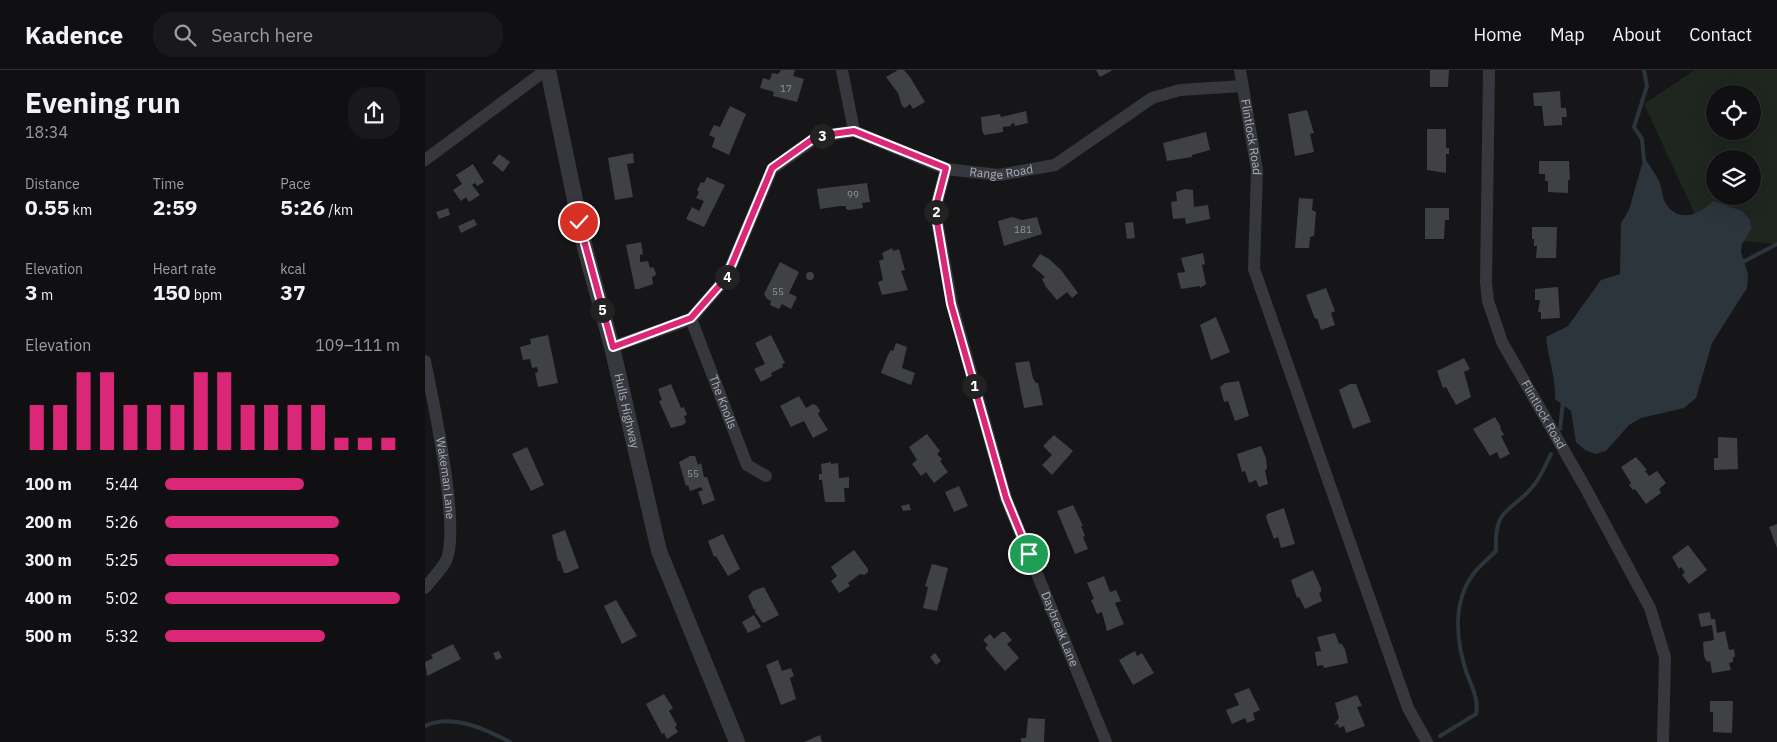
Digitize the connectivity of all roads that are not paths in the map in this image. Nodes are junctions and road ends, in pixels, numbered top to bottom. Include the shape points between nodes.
1 (547, 70) edge
2 (842, 70) edge
3 (1240, 70) edge
4 (1489, 70) edge
5 (1242, 86) junction
6 (854, 131) junction
7 (425, 160) edge
8 (946, 168) junction
9 (691, 318) junction
10 (613, 347) junction
11 (425, 361) edge
12 (766, 476) dead end
13 (425, 588) edge
14 (737, 742) edge
15 (1106, 742) edge
16 (1427, 742) edge
17 (1663, 742) edge

1 - 7 street
1 - 10 street, Hulls Highway via 585,248
2 - 6 street
3 - 5 street, Flintlock Road
4 - 17 street, Flintlock Road via 1488,301 1502,342 1650,608 1665,657
5 - 8 street, Range Road via 1180,90 1151,98 1055,165 999,175
5 - 16 street, Flintlock Road via 1257,170 1254,269 1408,708
6 - 8 street, Range Road
6 - 9 street, Range Road via 817,136 772,168 726,278
8 - 15 street, Daybreak Lane via 935,210 951,304 1006,498
9 - 10 street, Range Road
9 - 12 street, The Knolls via 747,465
10 - 14 street, Hulls Highway via 659,551
11 - 13 street, Wakeman Lane via 437,418 451,536 446,560

